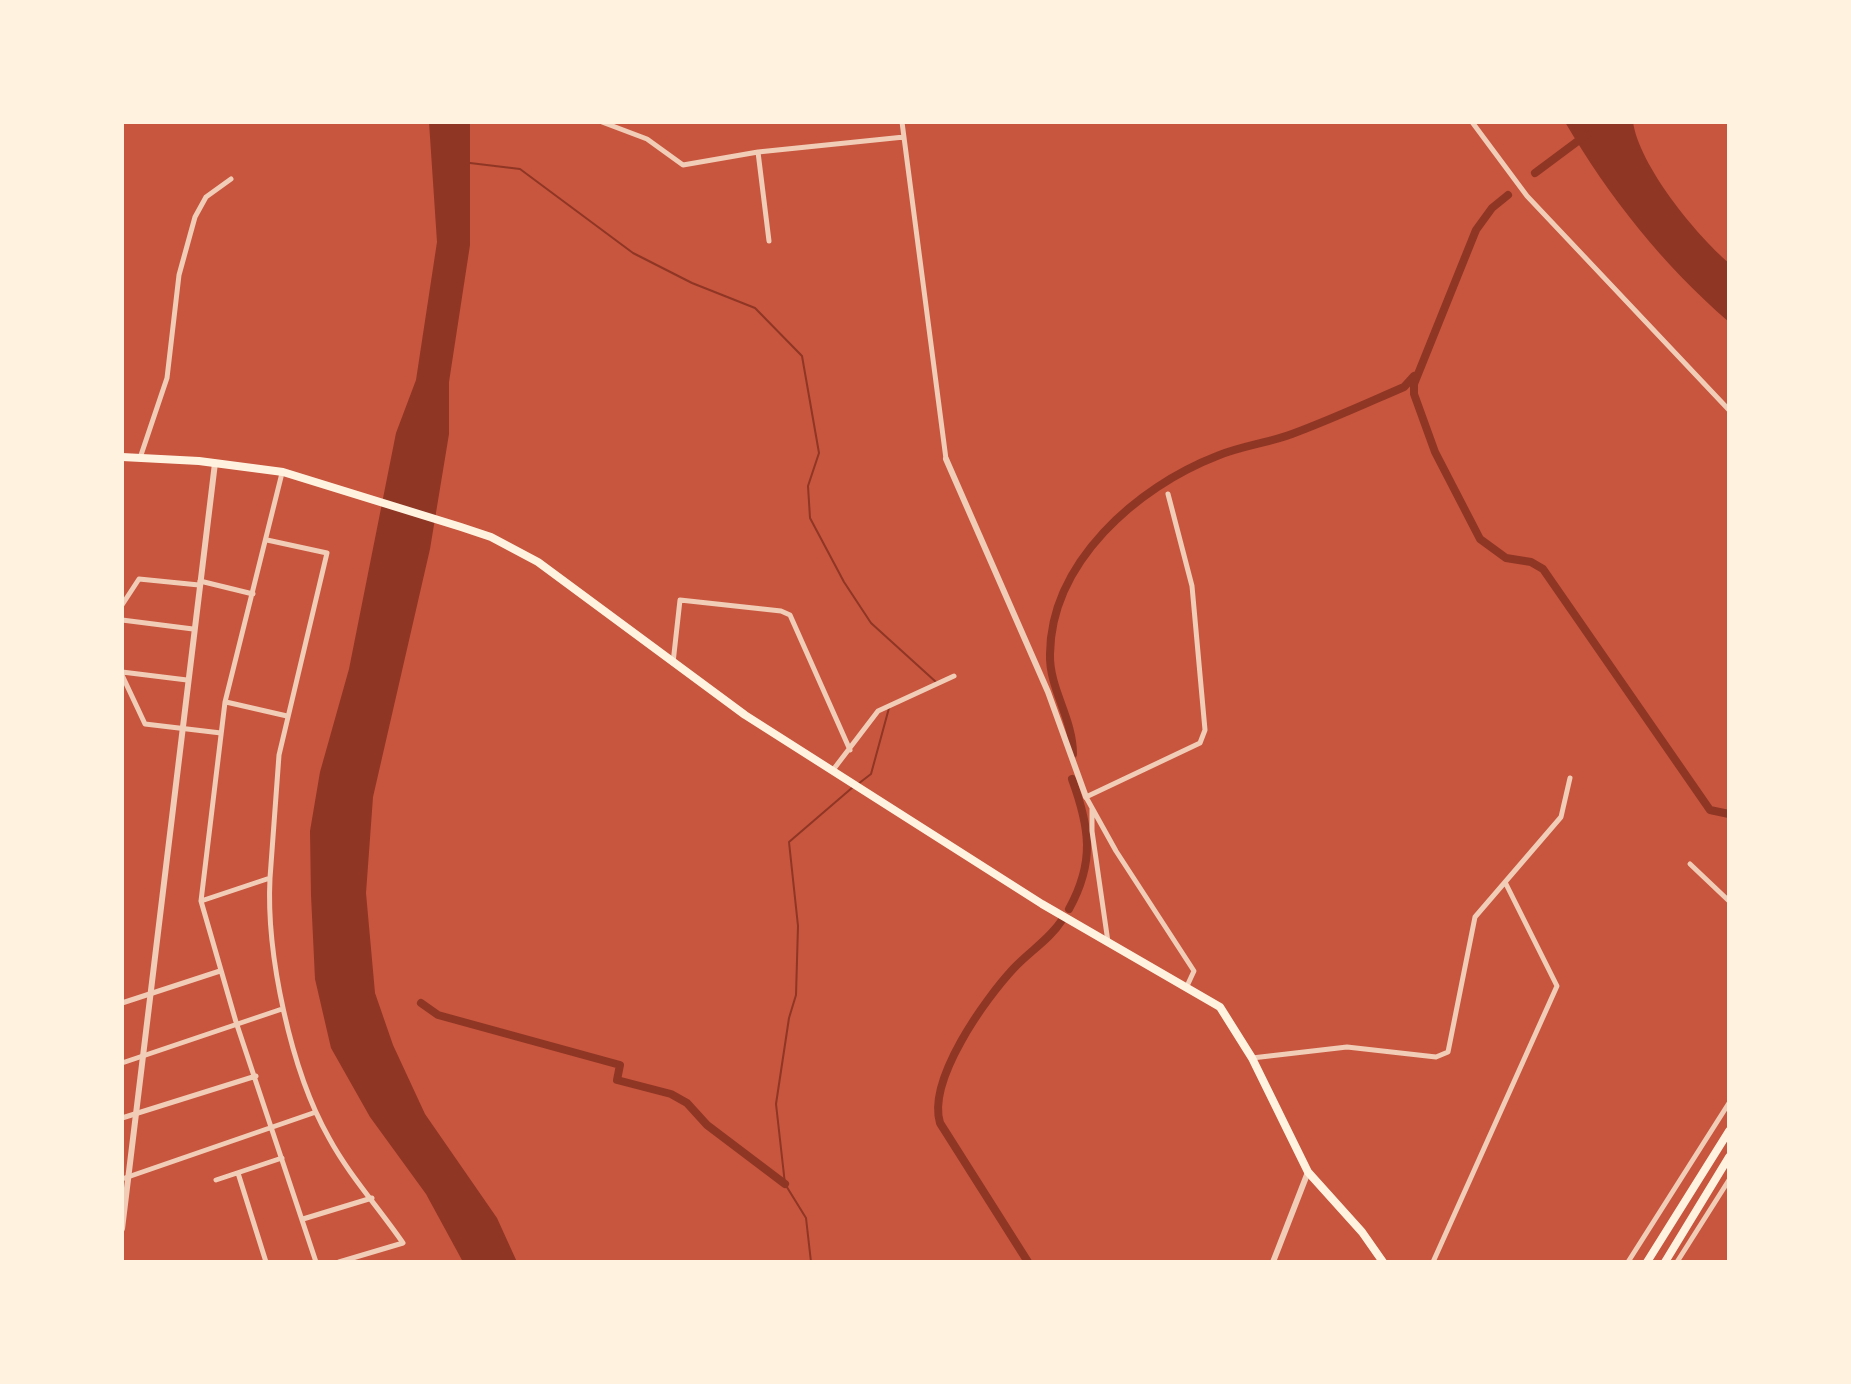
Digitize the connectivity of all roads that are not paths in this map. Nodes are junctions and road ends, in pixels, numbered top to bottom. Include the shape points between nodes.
1 (602, 122) edge
2 (902, 122) edge
3 (1472, 122) edge
4 (904, 137) junction
5 (758, 152) junction
6 (231, 179) dead end
7 (769, 241) dead end
8 (1729, 410) edge
9 (122, 457) edge
10 (140, 458) junction
11 (946, 459) joint
12 (215, 463) junction
13 (283, 472) junction
14 (1168, 494) dead end
15 (267, 540) junction
16 (199, 583) junction
17 (253, 594) junction
18 (122, 605) edge
19 (122, 620) edge
20 (193, 629) junction
21 (673, 664) junction
22 (122, 673) edge
23 (954, 676) dead end
24 (187, 680) junction
25 (225, 702) junction
26 (287, 716) junction
27 (181, 728) junction
28 (221, 733) junction
29 (850, 750) junction
30 (833, 770) junction
31 (1570, 778) dead end
32 (1086, 797) junction
33 (1092, 808) junction
34 (1690, 864) dead end
35 (270, 878) junction
36 (1506, 884) junction
37 (201, 901) junction
38 (1729, 901) edge
39 (1108, 942) junction
40 (220, 971) junction
41 (1187, 986) junction
42 (150, 994) junction
43 (122, 1003) edge
44 (282, 1009) junction
45 (236, 1022) junction
46 (141, 1057) junction
47 (1252, 1058) junction
48 (122, 1063) edge
49 (256, 1076) junction
50 (1729, 1103) edge
51 (316, 1112) junction
52 (134, 1114) junction
53 (122, 1118) edge
54 (272, 1126) junction
55 (1729, 1131) edge
56 (1729, 1157) edge
57 (282, 1158) junction
58 (1308, 1172) junction
59 (238, 1173) junction
60 (126, 1178) edge
61 (216, 1180) dead end
62 (1728, 1185) edge
63 (372, 1198) junction
64 (303, 1219) junction
65 (122, 1229) edge
66 (266, 1262) edge
67 (316, 1262) edge
68 (339, 1262) edge
69 (1273, 1262) edge
70 (1383, 1262) edge
71 (1433, 1262) edge
72 (1628, 1262) edge
73 (1647, 1262) edge
74 (1665, 1262) edge
75 (1677, 1262) edge

1 - 5 street via 647,139 683,165
2 - 4 street
3 - 8 street via 1527,196
4 - 5 street
4 - 11 street
5 - 7 street
6 - 10 street via 206,197 195,217 179,275 167,378
9 - 10 main road
10 - 12 main road
11 - 32 street via 1048,692
12 - 13 main road
12 - 16 street
13 - 15 street
13 - 21 main road via 491,537 538,562
14 - 32 street via 1192,586 1205,730 1200,743
15 - 17 street
15 - 26 street via 327,553
16 - 17 street
16 - 18 street via 139,579
16 - 20 street
17 - 25 street
19 - 20 street
20 - 24 street
21 - 29 street via 680,600 790,615
21 - 30 main road
22 - 24 street
22 - 27 street via 145,724
23 - 29 street via 878,711
24 - 27 street
25 - 26 street
25 - 28 street
26 - 35 street via 276,781
27 - 28 street
27 - 42 street
28 - 37 street
29 - 30 street
30 - 39 main road
31 - 36 street via 1561,817
32 - 33 street
33 - 39 street
33 - 41 street via 1194,971
34 - 38 street
35 - 37 street
35 - 44 street
36 - 47 street via 1475,917 1448,1052 1436,1057 1347,1047
36 - 71 street via 1557,986
37 - 40 street
39 - 41 main road
40 - 42 street
40 - 45 street
41 - 47 main road via 1220,1007
42 - 43 street
42 - 46 street
44 - 45 street
44 - 51 street
45 - 46 street
45 - 49 street
46 - 48 street
46 - 52 street
47 - 58 main road
49 - 52 street
49 - 54 street
50 - 72 street
51 - 54 street
51 - 63 street
52 - 53 street
52 - 60 street
54 - 57 street
54 - 60 street
55 - 73 main road
56 - 74 main road
57 - 59 street
57 - 64 street
58 - 69 street
58 - 70 main road
59 - 61 street
59 - 66 street
60 - 65 street
62 - 75 street
63 - 64 street
63 - 68 street via 403,1243
64 - 67 street

